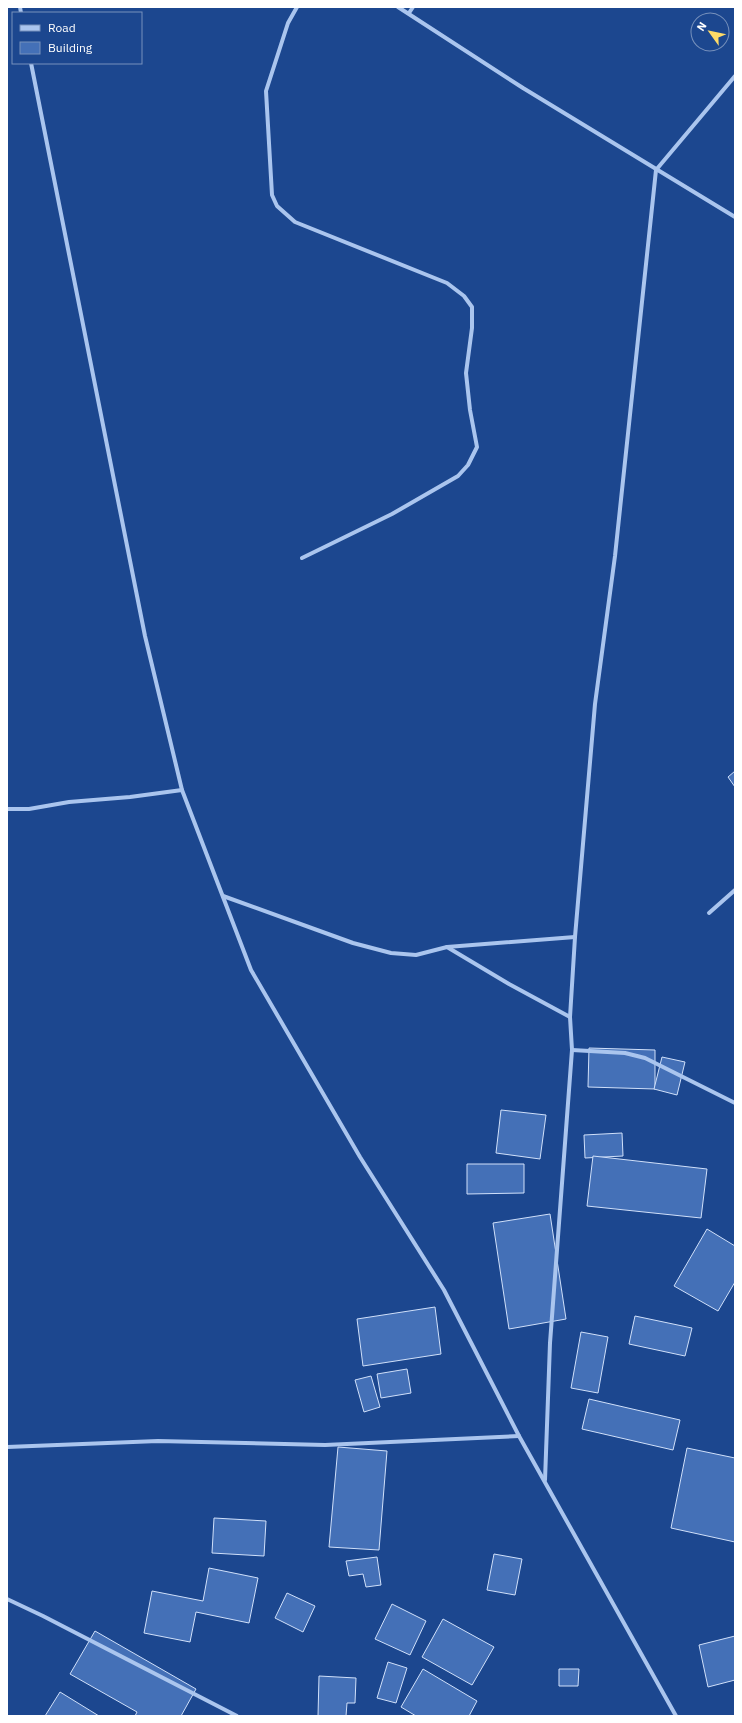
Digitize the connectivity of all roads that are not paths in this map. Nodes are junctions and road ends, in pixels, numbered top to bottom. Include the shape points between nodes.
1 (297, 7) edge
2 (398, 7) edge
3 (413, 7) edge
4 (408, 13) junction
5 (31, 64) edge
6 (735, 76) edge
7 (656, 170) junction
8 (735, 217) edge
9 (302, 558) dead end
10 (182, 790) junction
11 (7, 808) edge
12 (735, 890) edge
13 (224, 896) junction
14 (709, 913) dead end
15 (575, 938) junction
16 (447, 947) junction
17 (570, 1017) junction
18 (572, 1050) junction
19 (735, 1102) edge
20 (519, 1436) junction
21 (7, 1447) edge
22 (545, 1481) junction
23 (7, 1599) edge
24 (237, 1716) edge
25 (676, 1716) edge

1 - 9 street via 288,23 266,91 272,195 277,206 295,222 447,283 464,296 472,307 466,373 477,448 468,465 458,476 392,514
2 - 4 street
3 - 4 street
4 - 7 street
5 - 10 street via 145,636
6 - 7 street
7 - 8 street
7 - 15 street via 615,556 595,704
10 - 11 street via 69,802 29,809
10 - 13 street
12 - 14 street
13 - 16 street via 353,943 391,953 416,955
13 - 20 street via 251,970 360,1157 444,1290
15 - 16 street
15 - 17 street
16 - 17 street
17 - 18 street
18 - 19 street via 625,1053 644,1058
18 - 22 street via 550,1343
20 - 21 street via 325,1445 158,1441
20 - 22 street
22 - 25 street
23 - 24 street

